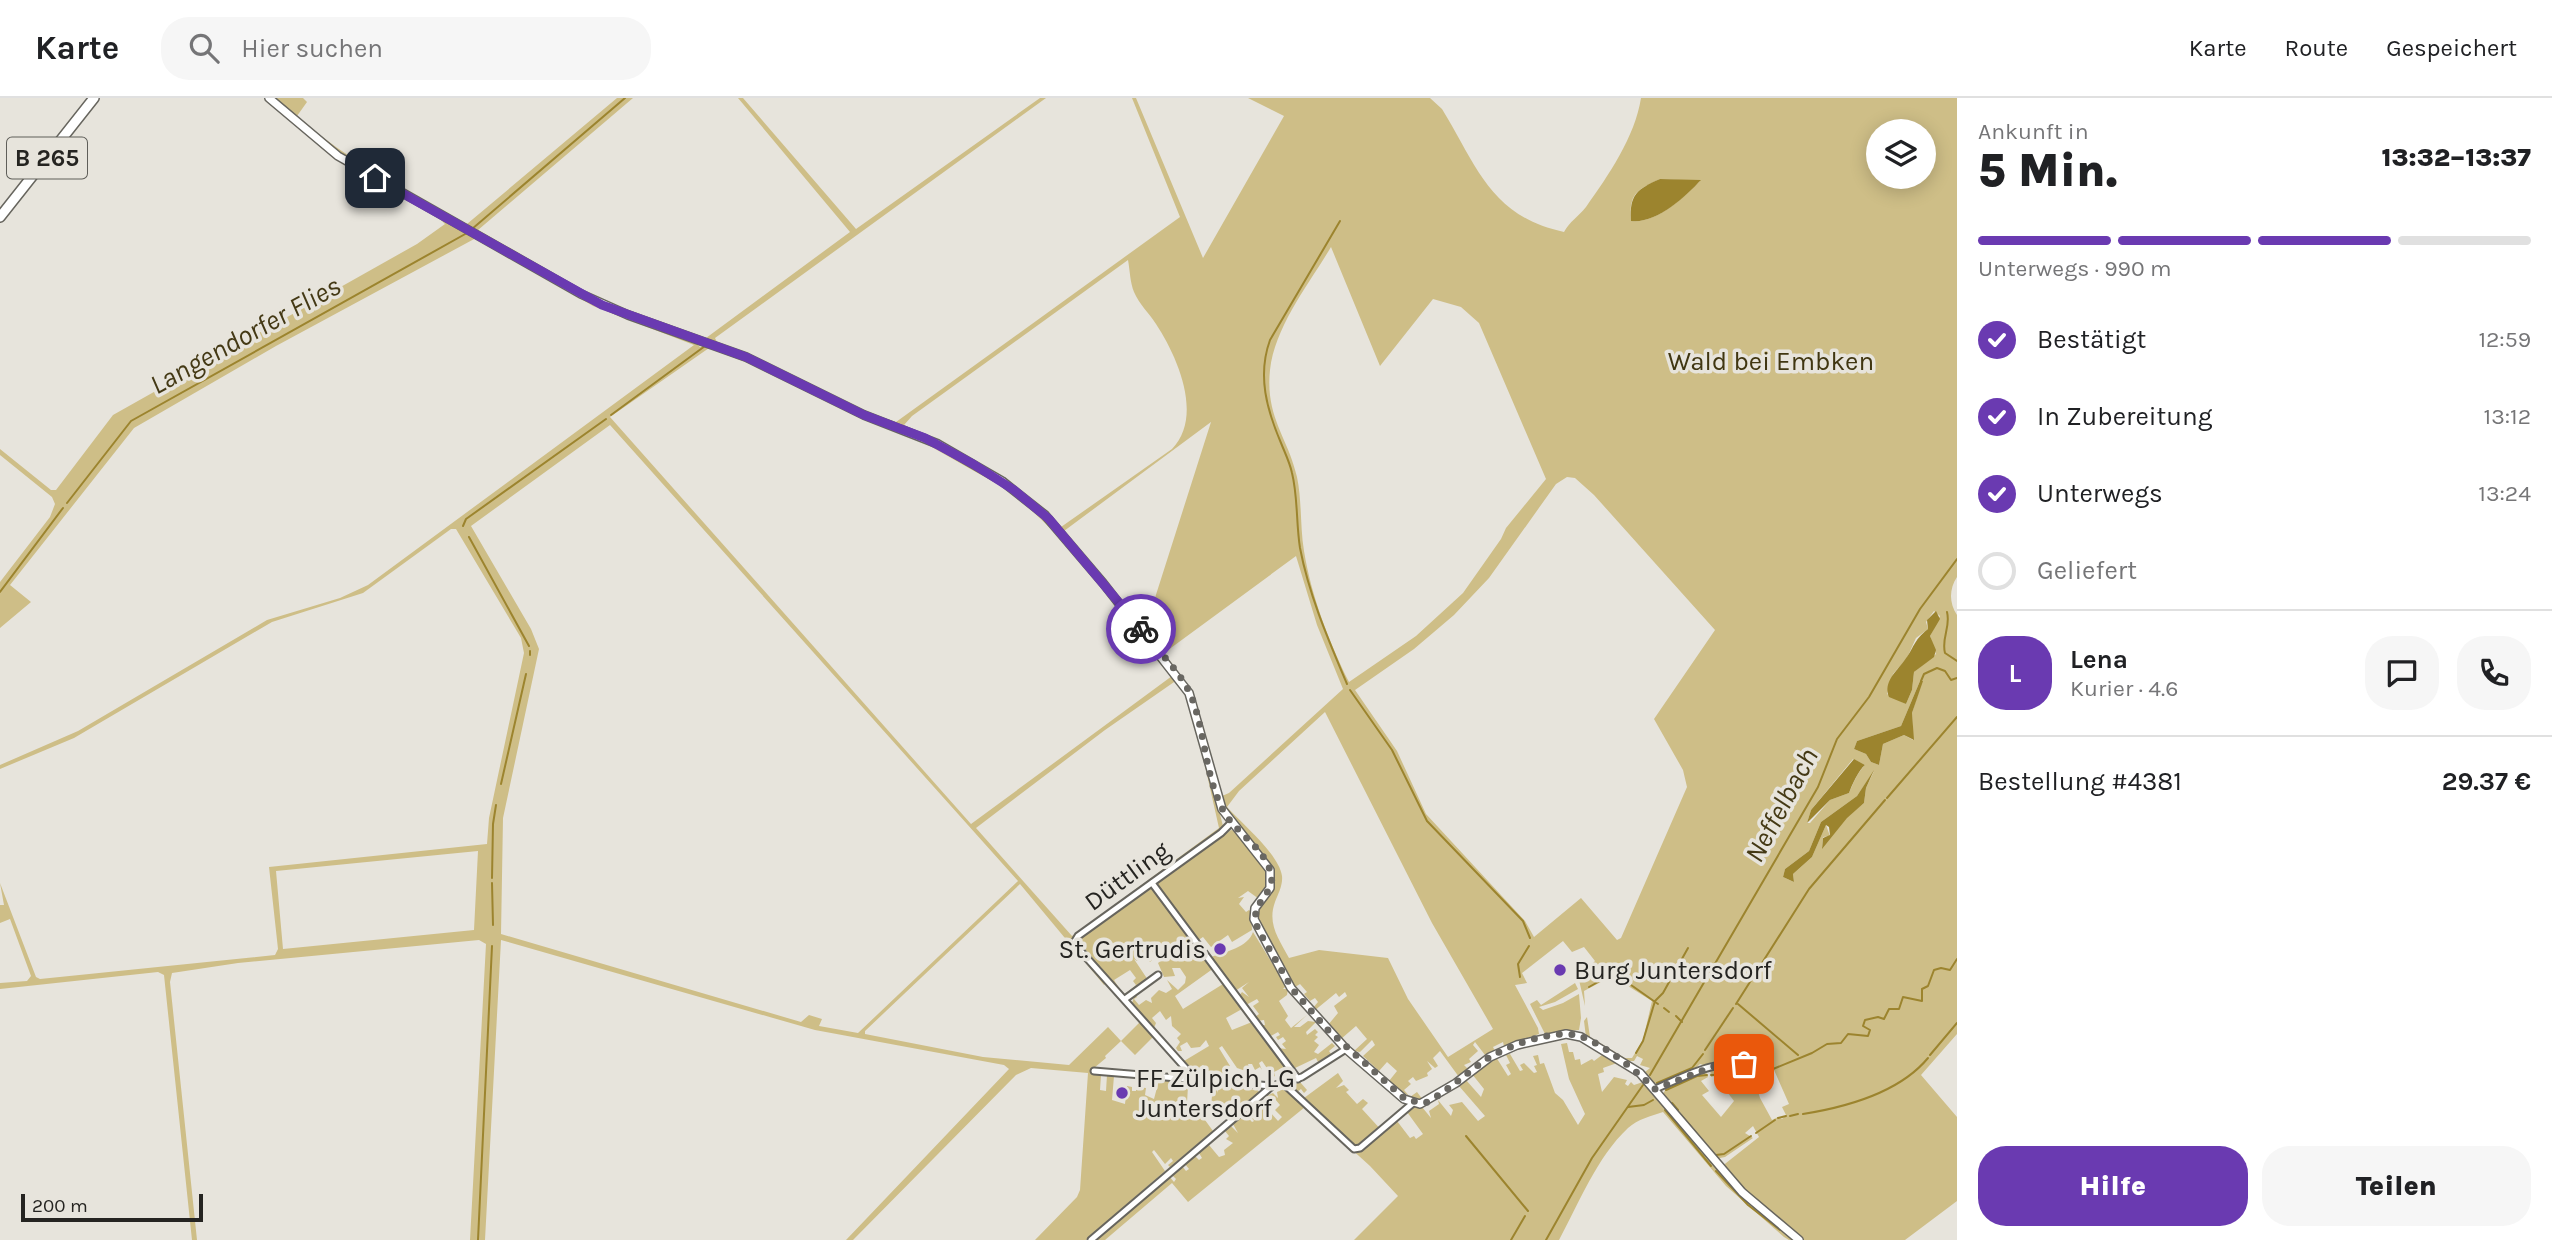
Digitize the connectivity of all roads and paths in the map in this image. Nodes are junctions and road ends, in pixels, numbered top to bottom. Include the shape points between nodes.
1 (94, 98) edge
2 (270, 98) edge
3 (0, 217) edge
4 (1231, 822) junction
5 (1153, 883) junction
6 (1158, 975) dead end
7 (1125, 999) junction
8 (1346, 1049) junction
9 (1094, 1070) dead end
10 (1760, 1074) dead end
11 (1298, 1079) junction
12 (1197, 1081) junction
13 (1284, 1084) junction
14 (1272, 1086) junction
15 (1655, 1089) junction
16 (1413, 1103) junction
17 (1091, 1240) edge
18 (1799, 1240) edge

1 - 3 main road, B 265
2 - 4 street via 338,156 581,295 763,364 864,415 938,444 1014,490 1055,526 1189,693 1216,793
4 - 5 street, Düttling
4 - 8 street via 1261,854 1271,874 1270,888 1255,910 1257,928 1296,995
5 - 7 street, Düttling via 1075,940
5 - 11 street
6 - 7 street
7 - 12 street, Düttling
8 - 11 street
8 - 16 street
9 - 12 street
10 - 15 street via 1749,1065 1727,1063
11 - 13 street
12 - 14 street
13 - 14 street
13 - 16 street via 1354,1149
14 - 17 street
15 - 16 street via 1631,1066 1581,1037 1566,1034 1528,1041 1495,1054 1430,1100
15 - 18 street via 1742,1192

